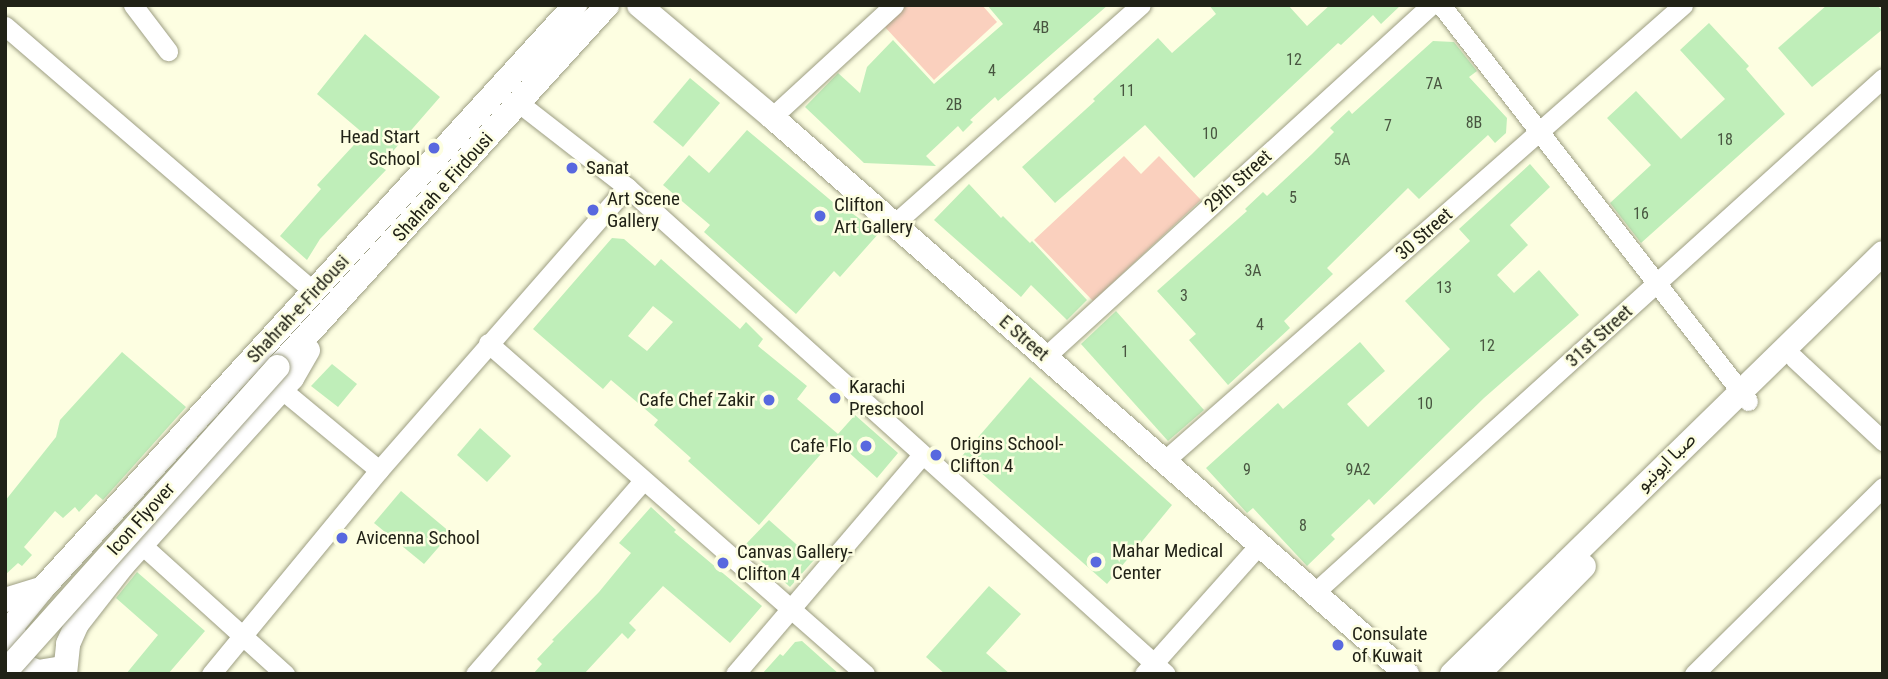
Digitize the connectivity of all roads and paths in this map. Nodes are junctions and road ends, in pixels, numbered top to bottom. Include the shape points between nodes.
1 (133, 5) edge
2 (575, 5) edge
3 (607, 5) edge
4 (639, 5) edge
5 (894, 5) edge
6 (1141, 5) edge
7 (1431, 5) edge
8 (1441, 5) edge
9 (1683, 5) edge
10 (5, 26) edge
11 (167, 51) dead end
12 (1883, 78) edge
13 (519, 103) junction
14 (772, 117) junction
15 (1541, 132) junction
16 (627, 187) junction
17 (894, 224) junction
18 (1883, 253) edge
19 (1883, 274) edge
20 (1657, 284) junction
21 (313, 292) junction
22 (488, 343) junction
23 (1045, 357) junction
24 (1794, 358) junction
25 (280, 378) junction
26 (1743, 396) junction
27 (1883, 441) edge
28 (921, 456) junction
29 (1164, 461) junction
30 (379, 470) junction
31 (643, 481) junction
32 (1883, 487) edge
33 (142, 545) junction
34 (1259, 545) junction
35 (1314, 593) junction
36 (14, 606) edge
37 (790, 610) junction
38 (49, 622) junction
39 (5, 635) edge
40 (242, 636) junction
41 (1154, 670) edge
42 (65, 671) edge
43 (5, 673) edge
44 (18, 674) edge
45 (211, 674) edge
46 (285, 674) edge
47 (475, 674) edge
48 (735, 674) edge
49 (864, 674) edge
50 (1407, 674) edge
51 (1452, 674) edge
52 (1478, 674) edge
53 (1694, 674) edge

1 - 11 street
2 - 21 main road, Shahrah-e-Firdousi
3 - 13 main road, Shahrah e Firdousi
4 - 14 main road, E Street
5 - 14 street
6 - 17 street
7 - 23 street, 29th Street
8 - 15 street
9 - 15 street, 30 Street
10 - 21 street
12 - 20 street, 31st Street
13 - 16 street
13 - 25 main road, Shahrah e Firdousi via 318,323
14 - 17 main road, E Street
15 - 20 street
15 - 29 street, 30 Street
16 - 22 street
16 - 28 street
17 - 23 main road, E Street
18 - 26 main road, صبا ایونیو
19 - 24 main road, صبا ایونیو
20 - 26 street
20 - 35 street, 31st Street
21 - 36 main road, Shahrah-e-Firdousi via 42,589
22 - 30 street
22 - 31 street
23 - 29 main road, E Street
24 - 26 main road, صبا ایونیو
24 - 27 street
25 - 30 street
25 - 33 main road
25 - 38 main road, Icon Flyover, bridge
26 - 51 main road, صبا ایونیو
26 - 52 main road, صبا ایونیو
28 - 37 street
28 - 41 street
29 - 34 main road, E Street
30 - 40 street
31 - 37 street
31 - 47 street
32 - 53 street
33 - 40 street
33 - 42 main road via 77,624 68,644
34 - 35 main road, E Street
34 - 41 street
35 - 50 main road, E Street
36 - 39 main road
36 - 42 main road via 22,664 38,672
37 - 48 street
37 - 49 street
38 - 43 main road, Icon Flyover, bridge
38 - 44 main road, bridge
40 - 45 street
40 - 46 street

